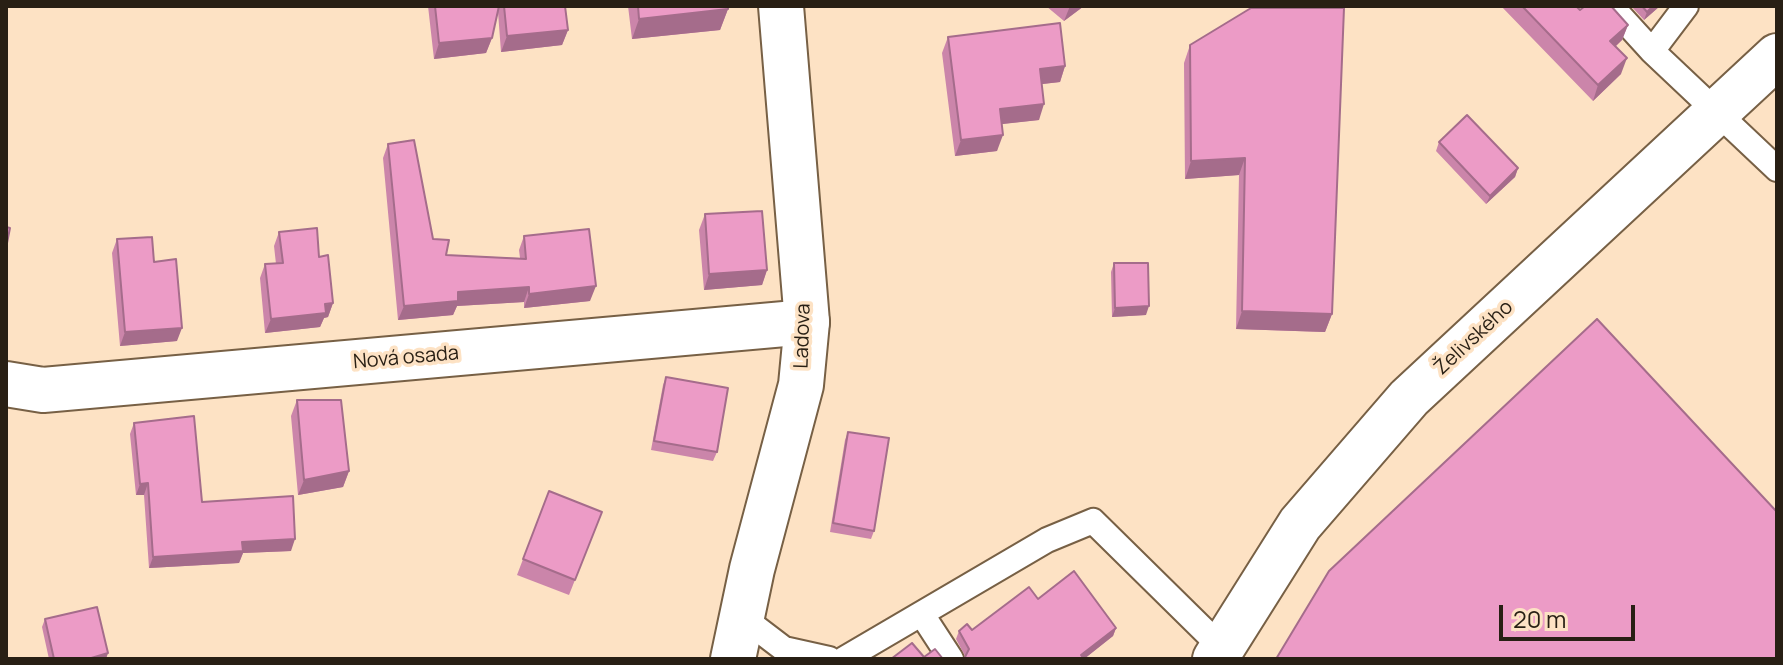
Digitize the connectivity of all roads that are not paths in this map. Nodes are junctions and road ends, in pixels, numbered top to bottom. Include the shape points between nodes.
1 (781, 6) edge
2 (1611, 6) edge
3 (1686, 6) edge
4 (1652, 51) junction
5 (1777, 56) edge
6 (1718, 112) junction
7 (1777, 169) edge
8 (807, 322) junction
9 (6, 384) edge
10 (923, 616) junction
11 (742, 617) junction
12 (1218, 653) edge
13 (733, 659) edge
14 (829, 659) edge
15 (844, 659) edge
16 (951, 659) edge

1 - 8 street, Ladova
2 - 4 lane
3 - 4 lane
4 - 6 lane
5 - 6 street, Želivského
6 - 7 lane
6 - 12 street, Želivského via 1409,398 1300,524
8 - 9 street, Nová osada via 43,390
8 - 11 street, Ladova via 801,385
10 - 12 lane via 1047,540 1093,521
10 - 15 lane
10 - 16 lane
11 - 13 street, Ladova
11 - 14 lane via 784,649

